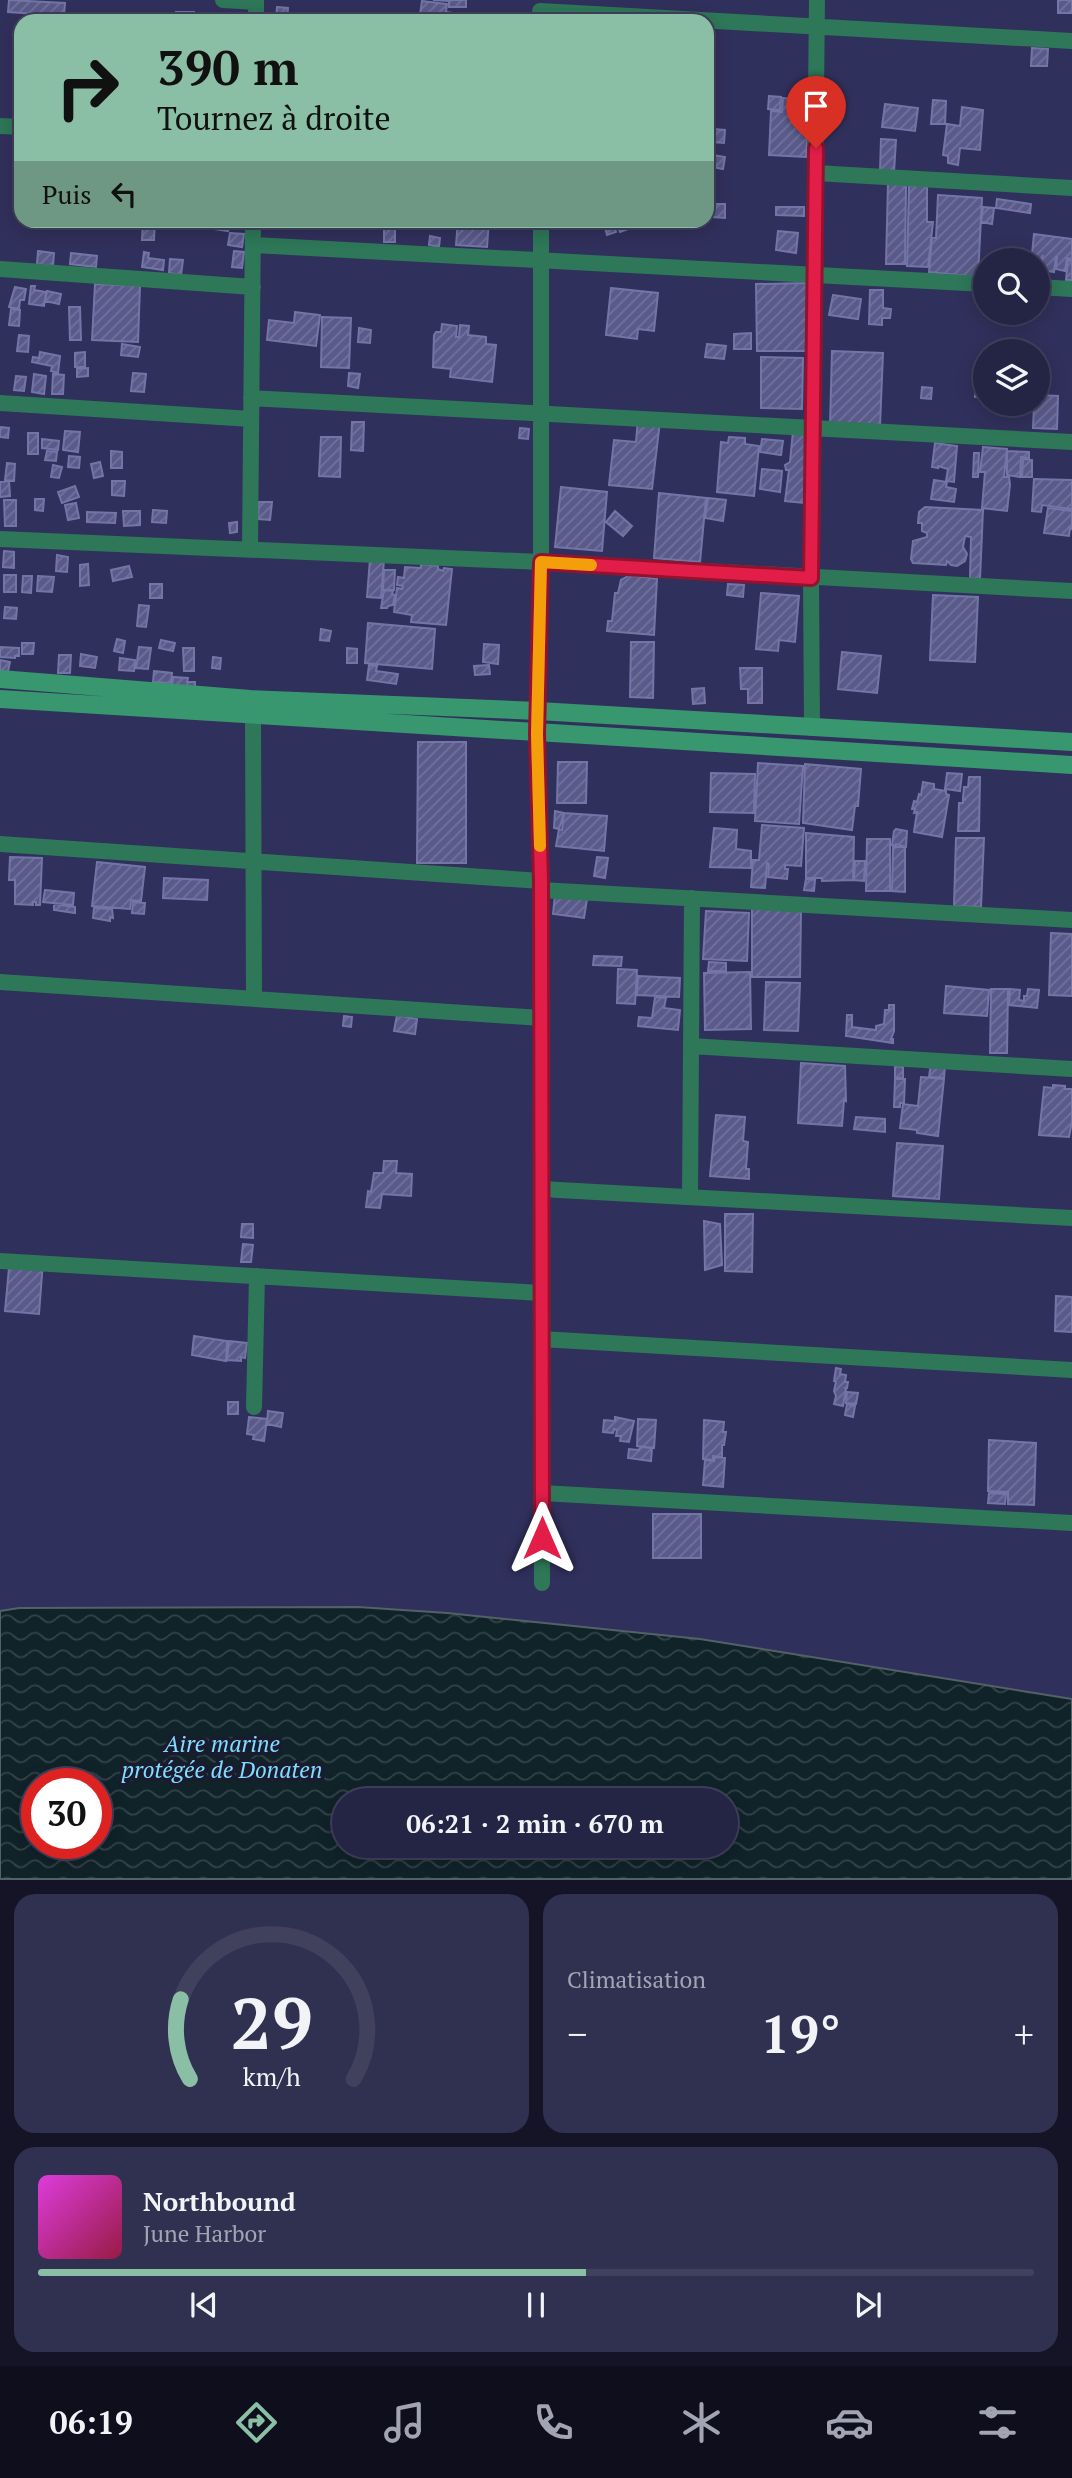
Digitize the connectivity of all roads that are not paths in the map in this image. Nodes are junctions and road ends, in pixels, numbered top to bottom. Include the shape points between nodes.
1 (223, 0) edge
2 (817, 0) edge
3 (256, 1) edge
4 (540, 11) edge
5 (592, 14) edge
6 (714, 21) edge
7 (817, 27) junction
8 (1072, 41) edge
9 (816, 173) junction
10 (1072, 188) edge
11 (253, 228) edge
12 (541, 228) edge
13 (253, 245) junction
14 (541, 260) junction
15 (0, 269) edge
16 (815, 275) junction
17 (973, 283) edge
18 (253, 287) junction
19 (1050, 288) edge
20 (1072, 289) edge
21 (251, 398) junction
22 (0, 403) edge
23 (541, 414) junction
24 (251, 419) junction
25 (813, 428) junction
26 (1072, 442) edge
27 (0, 539) edge
28 (250, 549) junction
29 (541, 562) junction
30 (811, 578) junction
31 (1072, 591) edge
32 (0, 679) edge
33 (0, 699) edge
34 (538, 711) junction
35 (253, 715) junction
36 (812, 728) junction
37 (537, 734) junction
38 (956, 736) junction
39 (1072, 742) edge
40 (957, 759) junction
41 (1072, 765) edge
42 (0, 844) edge
43 (254, 861) junction
44 (541, 886) junction
45 (692, 898) junction
46 (1072, 920) edge
47 (0, 982) edge
48 (254, 998) junction
49 (541, 1017) junction
50 (691, 1046) junction
51 (1072, 1069) edge
52 (541, 1189) junction
53 (690, 1197) junction
54 (1072, 1218) edge
55 (0, 1261) edge
56 (257, 1276) junction
57 (540, 1293) junction
58 (541, 1339) junction
59 (1072, 1370) edge
60 (254, 1406) dead end
61 (542, 1493) junction
62 (1072, 1523) edge
63 (542, 1583) dead end

1 - 3 street
2 - 7 street
4 - 5 street
6 - 7 street
7 - 8 street
7 - 9 street
9 - 10 street
9 - 16 street
11 - 13 street
12 - 14 street
13 - 14 street
13 - 18 street
14 - 16 street
14 - 23 street
15 - 18 street
16 - 17 street
16 - 25 street
18 - 21 street
19 - 20 street
21 - 23 street
21 - 24 street
22 - 24 street
23 - 25 street
23 - 29 street
24 - 28 street
25 - 26 street
25 - 30 street
27 - 28 street
28 - 29 street
29 - 30 street
29 - 34 street
30 - 31 street
30 - 36 street
32 - 34 street via 250,699
33 - 35 street
34 - 36 street
34 - 37 street
35 - 37 street
35 - 43 street
36 - 38 street
37 - 40 street
37 - 44 street
38 - 39 street
38 - 40 street
40 - 41 street
42 - 43 street
43 - 44 street
43 - 48 street
44 - 45 street
44 - 49 street
45 - 46 street
45 - 50 street
47 - 48 street
48 - 49 street
49 - 52 street
50 - 51 street
50 - 53 street
52 - 53 street
52 - 57 street
53 - 54 street
55 - 56 street
56 - 57 street
56 - 60 street
57 - 58 street
58 - 59 street
58 - 61 street
61 - 62 street
61 - 63 street

